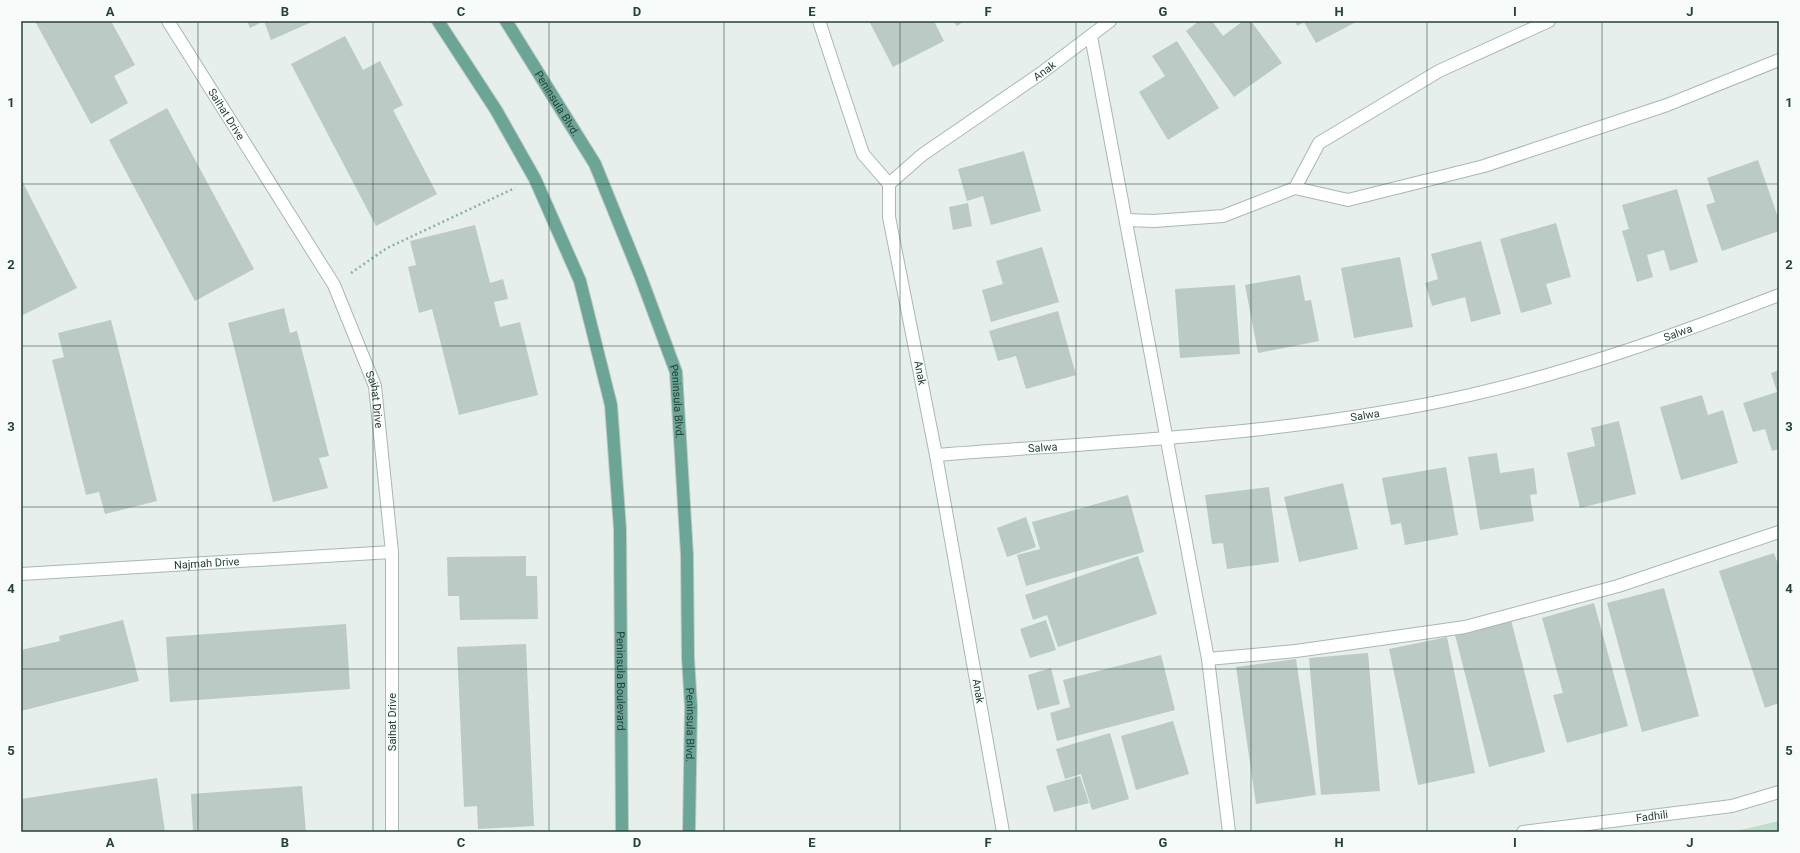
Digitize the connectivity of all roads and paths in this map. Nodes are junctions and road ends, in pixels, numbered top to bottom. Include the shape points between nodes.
1 (168, 21) edge
2 (438, 21) edge
3 (506, 21) edge
4 (818, 21) edge
5 (1110, 21) edge
6 (1549, 21) edge
7 (1091, 36) junction
8 (1779, 60) edge
9 (535, 179) junction
10 (889, 184) junction
11 (1295, 188) junction
12 (1126, 220) junction
13 (334, 284) junction
14 (1779, 295) edge
15 (1167, 438) junction
16 (936, 456) junction
17 (1779, 532) edge
18 (392, 552) junction
19 (21, 574) edge
20 (1208, 659) junction
21 (1779, 792) edge
22 (689, 827) edge
23 (392, 832) edge
24 (622, 832) edge
25 (1003, 832) edge
26 (1229, 832) edge
27 (1523, 832) edge

1 - 13 street, Saihat Drive
2 - 9 main road via 496,110
3 - 22 main road, Peninsula Blvd. via 595,164 676,372 687,555 691,707
4 - 10 street via 863,154
5 - 7 street, Anak
6 - 11 street via 1439,71 1319,143
7 - 10 street, Anak via 922,155
7 - 12 street
8 - 11 street via 1667,105 1484,166 1348,200
9 - 13 path via 387,248
9 - 24 main road, Peninsula Boulevard via 580,281 611,405 620,529
10 - 16 street, Anak via 889,217
11 - 12 street via 1223,216 1154,221
12 - 15 street
13 - 18 street, Saihat Drive via 374,386
14 - 15 street, Salwa via 1694,328 1577,366 1470,395 1384,412 1278,428
15 - 16 street, Salwa
15 - 20 street
16 - 25 street, Anak
17 - 20 street via 1618,586 1465,627 1296,651
18 - 19 street, Najmah Drive
18 - 23 street, Saihat Drive
20 - 26 street
21 - 27 street, Fadhili via 1732,806

